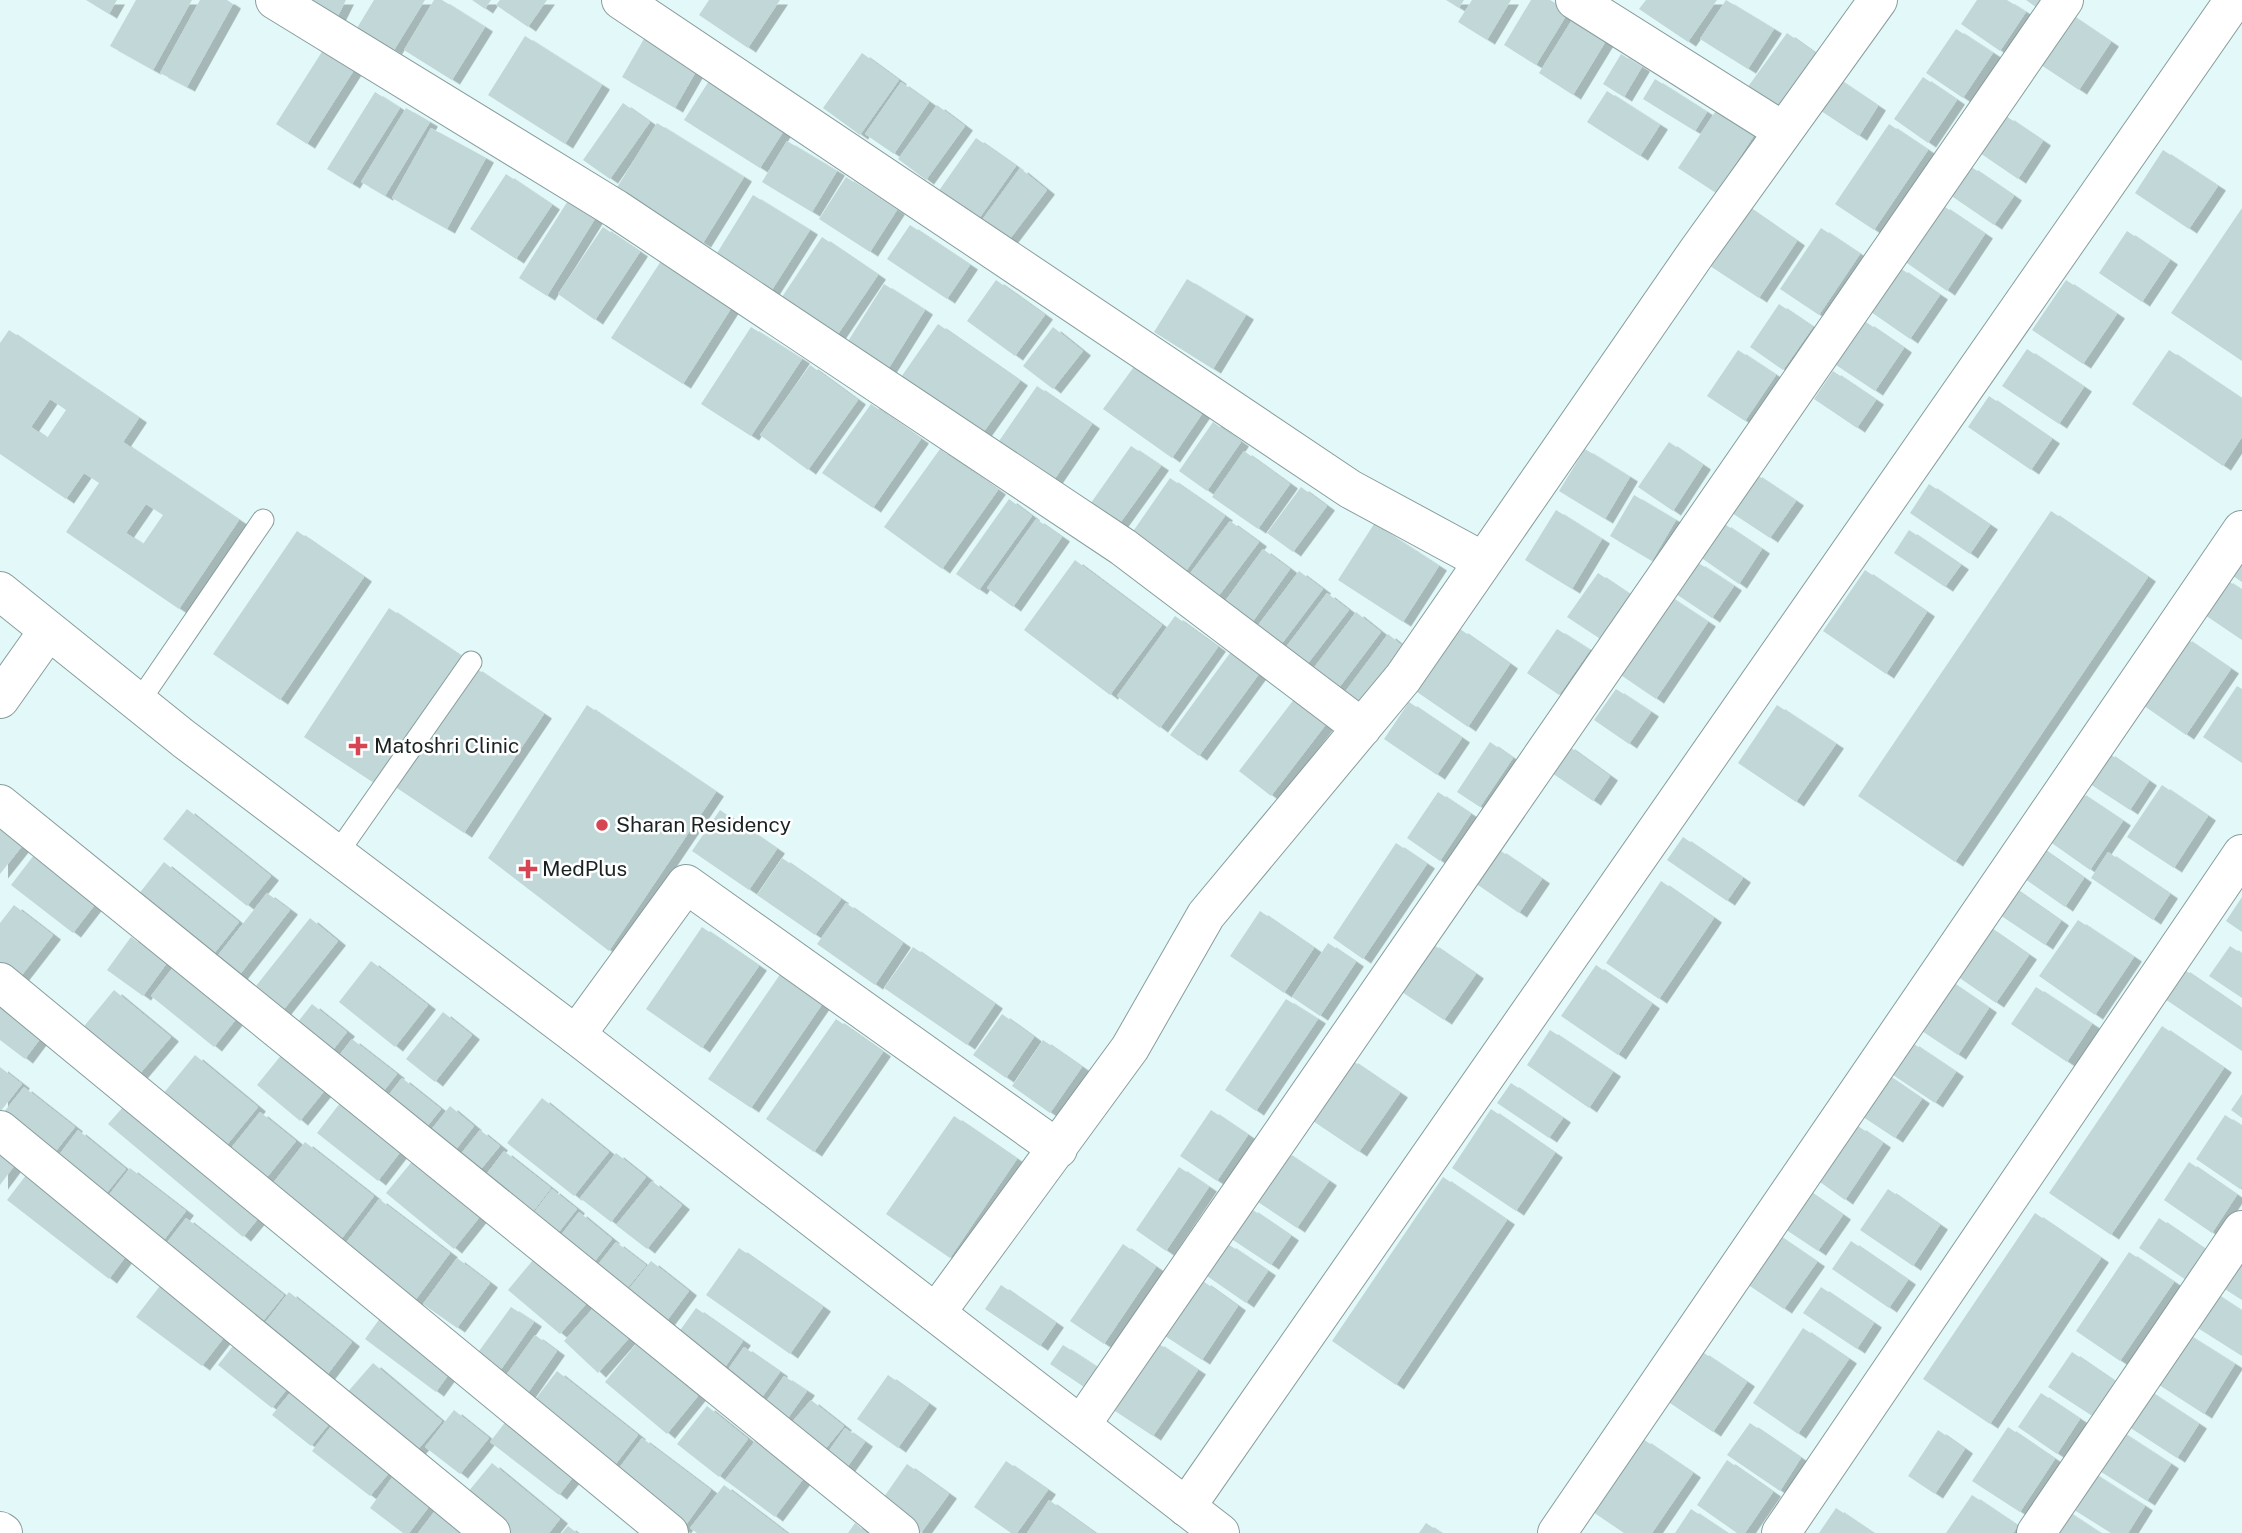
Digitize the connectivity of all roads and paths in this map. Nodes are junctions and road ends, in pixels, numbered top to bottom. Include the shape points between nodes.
1 (275, 0) edge
2 (621, 0) edge
3 (1575, 0) edge
4 (1878, 0) edge
5 (2064, 0) edge
6 (2234, 0) edge
7 (1783, 131) junction
8 (263, 520) dead end
9 (2242, 530) edge
10 (1483, 561) junction
11 (0, 591) edge
12 (48, 631) junction
13 (471, 663) dead end
14 (0, 699) edge
15 (138, 702) junction
16 (1362, 728) junction
17 (0, 804) edge
18 (2242, 854) edge
19 (337, 855) junction
20 (0, 982) edge
21 (576, 1035) junction
22 (0, 1130) edge
23 (1058, 1149) junction
24 (2242, 1230) edge
25 (936, 1313) junction
26 (1081, 1425) junction
27 (1186, 1507) junction
28 (491, 1533) edge
29 (669, 1533) edge
30 (900, 1533) edge
31 (1220, 1533) edge
32 (1557, 1533) edge
33 (1781, 1533) edge
34 (2036, 1533) edge

1 - 16 street via 616,209 1123,547
2 - 10 street via 1350,489
3 - 7 street
4 - 7 street
5 - 26 street
6 - 27 street
7 - 10 street
8 - 15 lane
9 - 32 street
10 - 16 street via 1403,678
11 - 12 street
12 - 14 street
12 - 15 street
13 - 19 lane
15 - 19 street
16 - 23 street via 1206,915 1130,1048
17 - 30 street
18 - 33 street
19 - 21 street
20 - 29 street
21 - 23 street via 685,884
21 - 25 street
22 - 28 street
23 - 25 street
24 - 34 street
25 - 26 street
26 - 27 street
27 - 31 street

